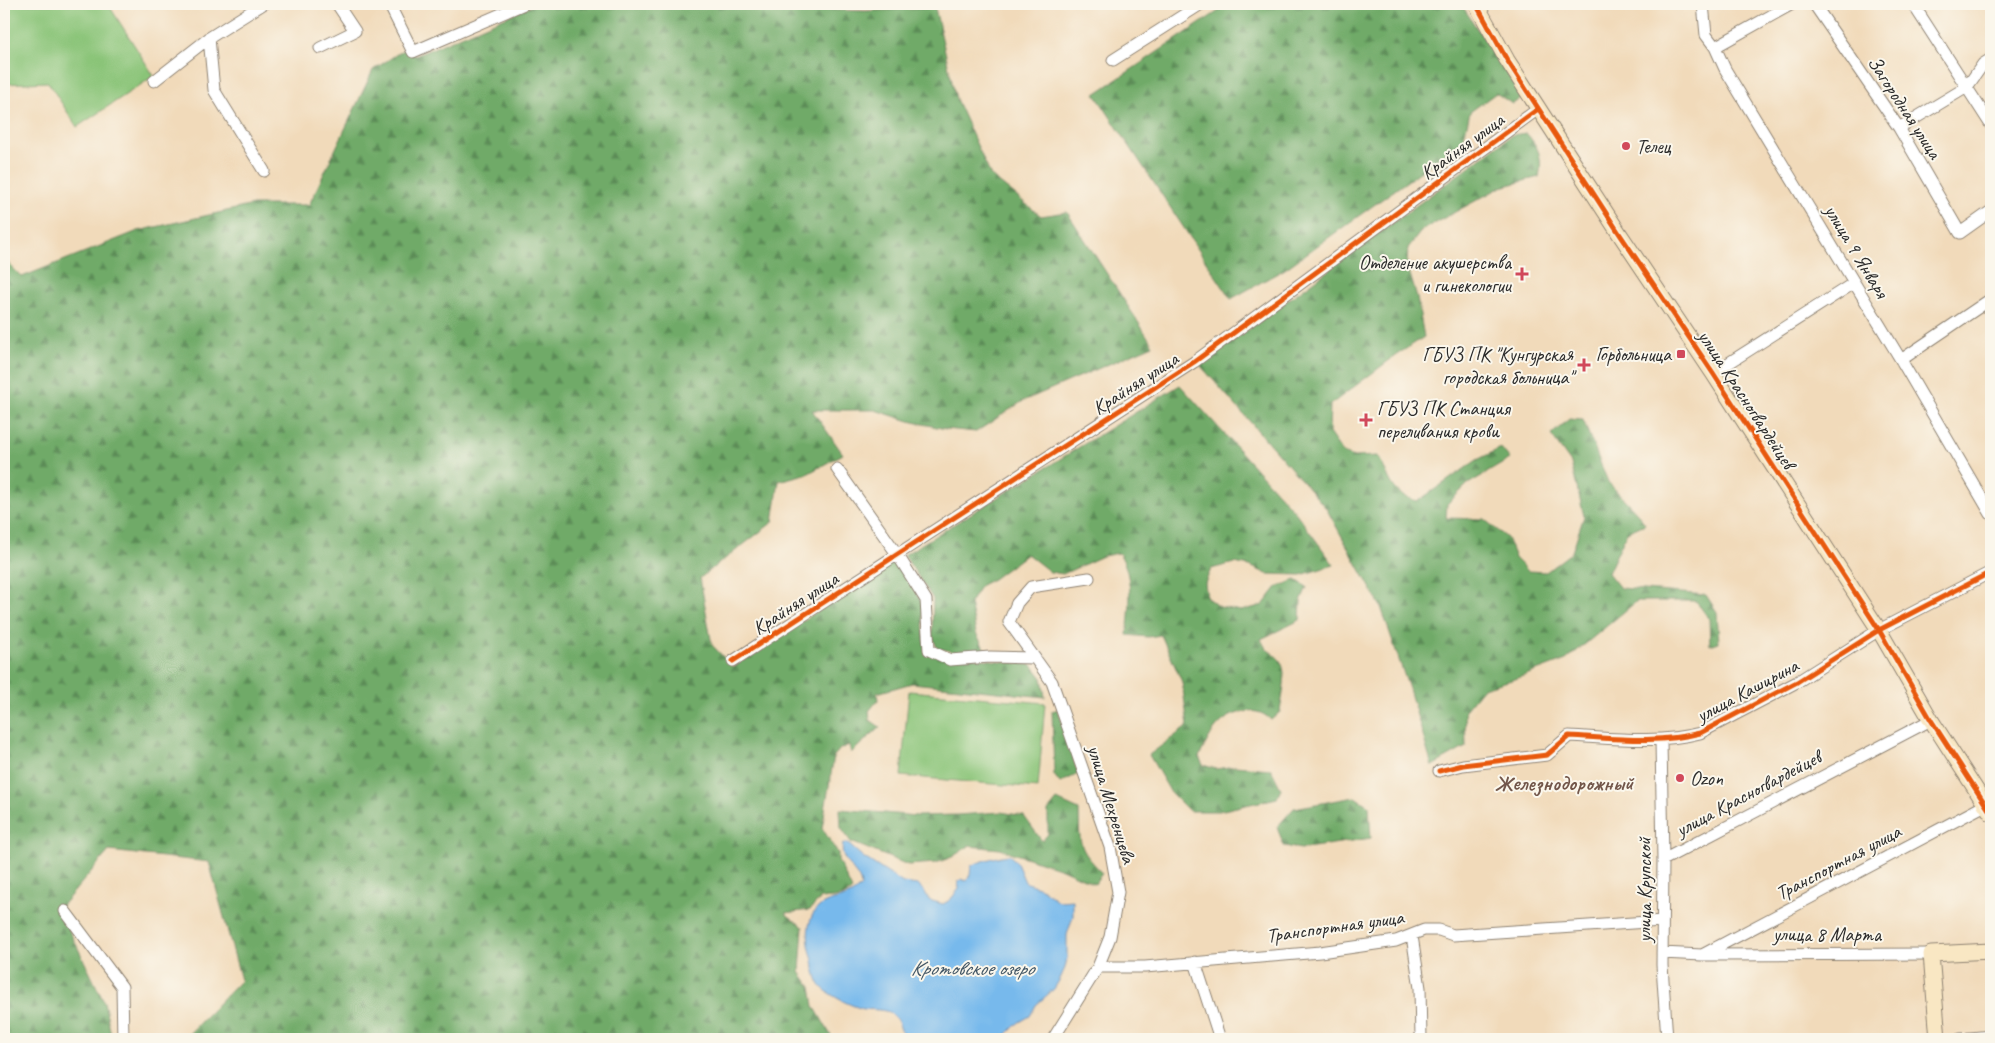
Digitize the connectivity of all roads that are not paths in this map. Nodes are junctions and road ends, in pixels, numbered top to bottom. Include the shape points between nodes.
1 (263, 4) edge
2 (337, 4) edge
3 (389, 4) edge
4 (524, 4) edge
5 (1201, 4) edge
6 (1476, 4) edge
7 (1703, 4) edge
8 (1792, 4) edge
9 (1814, 4) edge
10 (1913, 4) edge
11 (209, 38) junction
12 (1715, 47) junction
13 (320, 48) dead end
14 (1991, 59) edge
15 (1113, 60) dead end
16 (154, 81) dead end
17 (1967, 87) junction
18 (1538, 109) junction
19 (1991, 125) edge
20 (1899, 128) junction
21 (264, 171) dead end
22 (1991, 211) edge
23 (1854, 283) junction
24 (1991, 299) edge
25 (1902, 360) junction
26 (1713, 373) junction
27 (838, 469) dead end
28 (1991, 514) edge
29 (897, 554) junction
30 (1991, 572) edge
31 (1089, 578) dead end
32 (1879, 630) junction
33 (1035, 658) junction
34 (733, 661) dead end
35 (1931, 720) junction
36 (1661, 740) junction
37 (1439, 771) dead end
38 (1990, 806) edge
39 (1663, 860) junction
40 (65, 911) dead end
41 (1662, 921) junction
42 (1412, 936) junction
43 (1991, 951) edge
44 (1662, 953) junction
45 (1930, 954) junction
46 (1702, 955) junction
47 (1195, 962) junction
48 (1098, 967) junction
49 (1991, 1036) edge
50 (123, 1039) edge
51 (1053, 1039) edge
52 (1220, 1039) edge
53 (1421, 1039) edge
54 (1667, 1039) edge
55 (1938, 1039) edge
56 (1960, 1039) edge

1 - 11 street
2 - 13 street via 354,31
3 - 4 street via 413,52
5 - 15 street
6 - 18 street, улица Красногвардейцев
7 - 12 street, улица 9 Января via 1706,35
8 - 12 street
9 - 20 street, Загородная улица
10 - 17 street
11 - 16 street
11 - 21 street via 214,90
12 - 23 street, улица 9 Января
14 - 17 street via 1983,64
17 - 19 street
17 - 20 street
18 - 26 street, улица Красногвардейцев
18 - 29 street, Крайняя улица via 1194,362
20 - 22 street, Загородная улица via 1960,233
23 - 25 street, улица 9 Января
23 - 26 street
24 - 25 street
25 - 28 street, улица 9 Января
26 - 32 street, улица Красногвардейцев
27 - 29 street
29 - 33 street via 926,600 930,650 950,660
29 - 34 street, Крайняя улица
30 - 32 street, улица Каширина
31 - 33 street, улица Мехренцева via 1031,587 1017,603 1009,622
32 - 35 street, улица Красногвардейцев
32 - 36 street, улица Каширина via 1796,682 1718,725 1682,738
33 - 48 street, улица Мехренцева via 1052,682 1111,855 1118,892 1110,937
35 - 38 street, улица Красногвардейцев
35 - 39 street, улица Красногвардейцев
36 - 37 street, улица Каширина via 1569,736 1547,755
36 - 39 street, улица Крупской
38 - 46 street, Транспортная улица
39 - 41 street, улица Крупской
40 - 50 street via 122,987
41 - 42 street, Транспортная улица via 1453,935 1439,930 1424,930
41 - 44 street, улица Крупской
42 - 47 street, Транспортная улица via 1320,952
42 - 53 street via 1420,988
43 - 45 street, улица 8 Марта
44 - 46 street, улица 8 Марта
44 - 54 street, улица Крупской
45 - 46 street, улица 8 Марта
45 - 55 street
47 - 48 street, Транспортная улица
47 - 52 street
48 - 51 street
49 - 56 street

